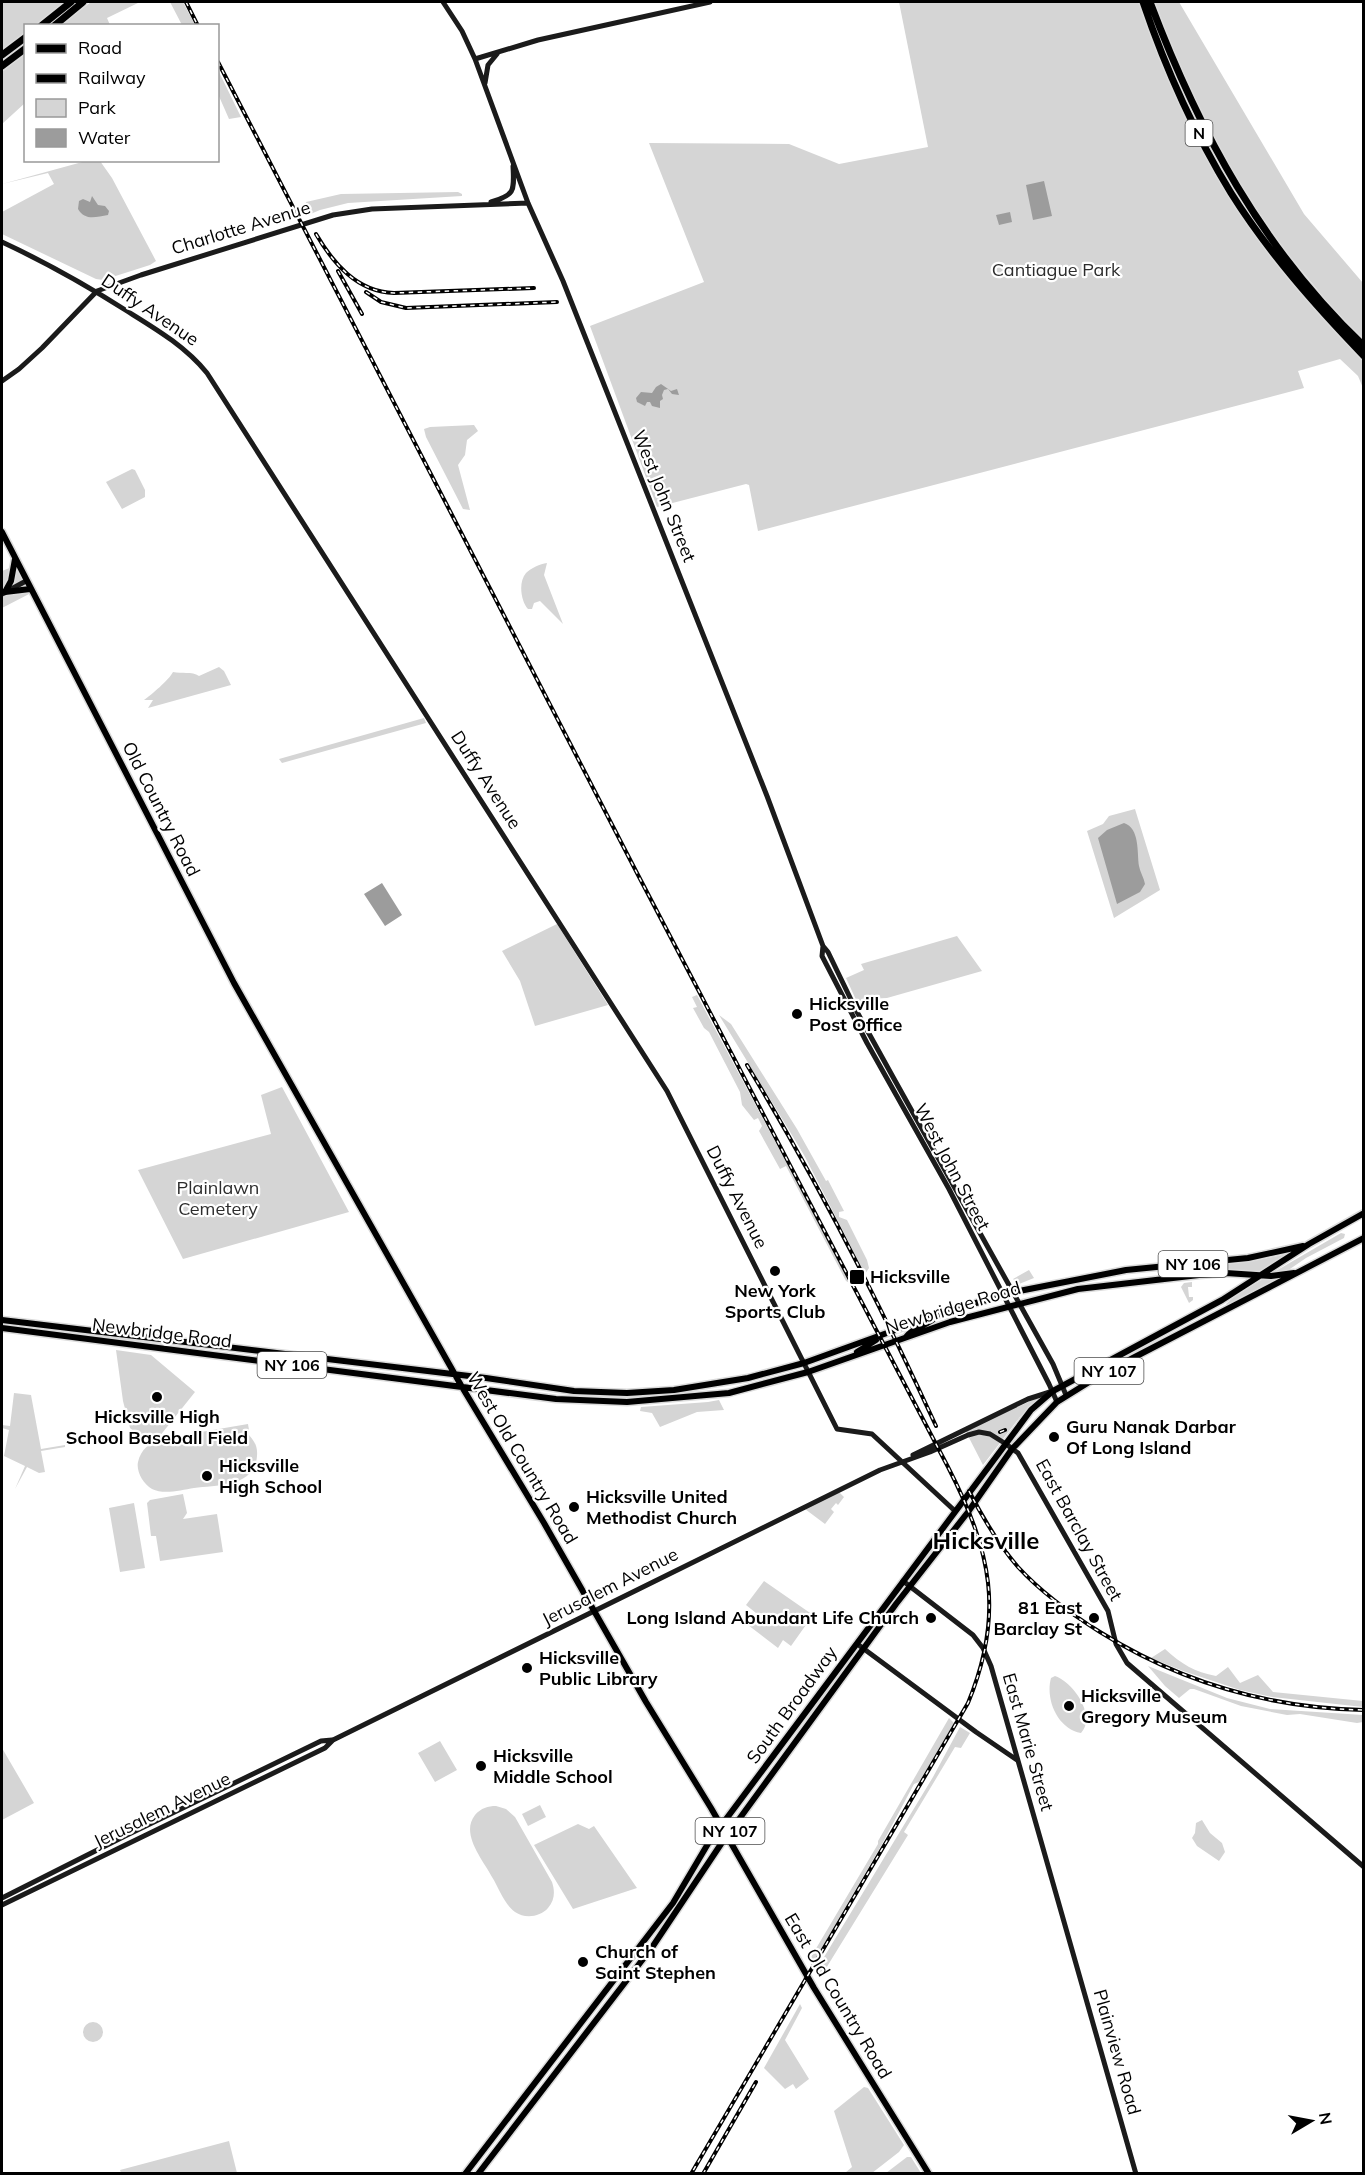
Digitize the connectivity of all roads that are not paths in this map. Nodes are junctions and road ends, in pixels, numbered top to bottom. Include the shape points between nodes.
1 (71, 2) edge
2 (83, 2) edge
3 (443, 2) edge
4 (710, 2) edge
5 (1143, 2) edge
6 (1150, 2) edge
7 (44, 24) edge
8 (56, 24) edge
9 (24, 38) edge
10 (24, 50) edge
11 (498, 52) junction
12 (2, 55) edge
13 (475, 59) junction
14 (2, 66) edge
15 (485, 86) junction
16 (513, 161) junction
17 (528, 203) junction
18 (483, 204) junction
19 (2, 242) edge
20 (1277, 252) junction
21 (1289, 268) junction
22 (97, 291) junction
23 (1364, 346) edge
24 (1364, 356) edge
25 (2, 381) edge
26 (2, 532) edge
27 (15, 559) junction
28 (26, 580) junction
29 (30, 589) junction
30 (3, 593) edge
31 (823, 946) junction
32 (833, 976) junction
33 (841, 978) junction
34 (299, 1096) joint
35 (914, 1126) junction
36 (926, 1136) junction
37 (1364, 1213) edge
38 (1364, 1238) edge
39 (1309, 1244) junction
40 (1294, 1273) junction
41 (1261, 1275) junction
42 (1014, 1292) junction
43 (1002, 1295) junction
44 (1020, 1302) junction
45 (1007, 1306) junction
46 (938, 1315) junction
47 (2, 1320) edge
48 (2, 1328) edge
49 (876, 1338) junction
50 (906, 1338) junction
51 (855, 1355) junction
52 (804, 1363) junction
53 (808, 1372) junction
54 (454, 1374) junction
55 (1063, 1385) junction
56 (462, 1387) junction
57 (563, 1389) junction
58 (1053, 1390) junction
59 (627, 1393) junction
60 (1066, 1395) junction
61 (564, 1399) junction
62 (627, 1402) junction
63 (1057, 1402) junction
64 (1009, 1446) junction
65 (901, 1462) junction
66 (955, 1511) junction
67 (903, 1581) junction
68 (910, 1587) junction
69 (594, 1612) junction
70 (856, 1644) junction
71 (864, 1649) junction
72 (333, 1740) junction
73 (1017, 1760) junction
74 (724, 1831) junction
75 (1364, 1867) edge
76 (2, 1898) edge
77 (2, 1905) edge
78 (1069, 1938) joint
79 (465, 2174) edge
80 (478, 2174) edge
81 (929, 2174) edge
82 (1136, 2174) edge

1 - 7 highway
2 - 8 highway
3 - 13 main road, West John Street
4 - 11 main road
5 - 20 highway, N via 1194,123 1232,194
6 - 20 highway, N via 1204,130
9 - 12 highway
10 - 14 highway
11 - 13 main road
11 - 15 main road via 488,65
13 - 15 main road, West John Street
15 - 16 main road, West John Street
16 - 17 main road, West John Street
16 - 18 main road via 513,192 507,198
17 - 18 main road, Charlotte Avenue
17 - 31 main road, West John Street via 681,579
18 - 22 main road, Charlotte Avenue via 372,209 333,215
19 - 22 main road, Duffy Avenue
20 - 21 highway, N
21 - 23 highway, N
21 - 24 highway, N
22 - 25 main road, Charlotte Avenue via 42,348
22 - 52 main road, Duffy Avenue via 187,350 217,388 667,1091
26 - 27 main road, Old Country Road
27 - 28 main road, Old Country Road
27 - 30 main road via 11,581
28 - 29 main road, Old Country Road
28 - 30 main road
29 - 30 main road
29 - 34 main road, Old Country Road via 234,982
31 - 32 main road, West John Street via 822,956
31 - 33 main road, West John Street
32 - 33 main road
32 - 35 main road, West John Street
33 - 36 main road, West John Street
34 - 54 main road, West Old Country Road
35 - 36 main road
35 - 43 main road, West John Street
36 - 42 main road, West John Street
37 - 39 main road, NY 106
38 - 40 main road, NY 106
39 - 41 main road, NY 107
39 - 42 main road, NY 106 via 1248,1258 1126,1270
40 - 41 main road, Newbridge Road / NY 106
40 - 60 main road, NY 107
41 - 44 main road, Newbridge Road / NY 106 via 1226,1273 1129,1282
41 - 55 main road, NY 107
42 - 43 main road, NY 106
42 - 44 main road, West John Street
43 - 45 main road, West John Street
43 - 46 main road, NY 106
44 - 45 main road, Newbridge Road / NY 106
44 - 55 main road, West John Street
45 - 50 main road, Newbridge Road / NY 106
45 - 58 main road, West John Street
46 - 49 main road, NY 106
46 - 50 main road
47 - 54 main road, Newbridge Road / NY 106
48 - 56 main road, Newbridge Road / NY 106
49 - 51 main road
49 - 52 main road, NY 106
50 - 51 main road, Newbridge Road / NY 106
51 - 53 main road, Newbridge Road / NY 106
52 - 53 main road, Duffy Avenue
52 - 59 main road, NY 106 via 716,1384
53 - 62 main road, Newbridge Road / NY 106 via 729,1393
53 - 65 main road, Duffy Avenue via 837,1430 872,1434
54 - 56 main road, West Old Country Road
54 - 57 main road, NY 106
55 - 58 main road, NY 107
55 - 60 main road, West John Street
56 - 61 main road, NY 106
56 - 69 main road, West Old Country Road
57 - 59 main road, NY 106
57 - 61 main road
58 - 63 main road, West John Street
58 - 64 main road, South Broadway / NY 107 via 1031,1410
58 - 65 main road, Jerusalem Avenue
59 - 62 main road
60 - 63 main road, NY 107
61 - 62 main road, NY 106
63 - 64 main road, South Broadway / NY 107
64 - 65 main road, Jerusalem Avenue via 979,1432
64 - 66 main road, South Broadway / NY 107
64 - 68 main road, South Broadway / NY 107 via 968,1512
64 - 75 main road, East Barclay Street via 1018,1453 1108,1611 1116,1644 1127,1663
65 - 66 main road
65 - 69 main road, Jerusalem Avenue
66 - 67 main road, South Broadway / NY 107
67 - 68 main road, East Marie Street
67 - 70 main road, South Broadway / NY 107
68 - 71 main road, South Broadway / NY 107
68 - 73 main road, East Marie Street via 981,1644 991,1666
69 - 72 main road, Jerusalem Avenue
69 - 74 main road, West Old Country Road
70 - 71 main road
70 - 74 main road, South Broadway / NY 107
71 - 73 main road
71 - 74 main road, South Broadway / NY 107
72 - 76 main road, Jerusalem Avenue via 321,1741
72 - 77 main road, Jerusalem Avenue via 325,1748
73 - 78 main road, East Marie Street
74 - 79 main road, South Broadway / NY 107 via 703,1852 674,1904
74 - 80 main road, South Broadway / NY 107 via 653,1946
74 - 81 main road, East Old Country Road via 814,1988
78 - 82 main road, Plainview Road

